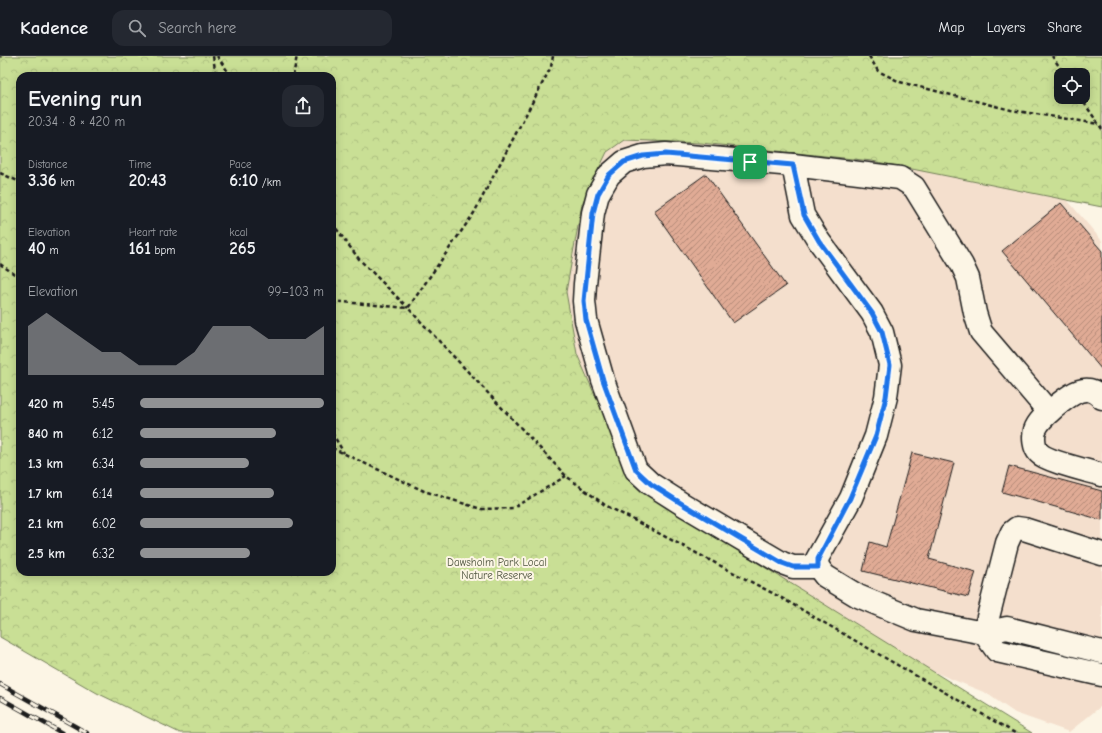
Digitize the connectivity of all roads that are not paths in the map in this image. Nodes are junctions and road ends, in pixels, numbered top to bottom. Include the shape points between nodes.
1 (793, 165) junction
2 (1102, 398) edge
3 (1049, 412) junction
4 (1102, 475) edge
5 (1102, 554) edge
6 (818, 567) junction
7 (984, 634) junction
8 (1102, 652) edge
9 (1102, 676) edge

1 - 3 lane via 900,178 914,187 962,265 968,278 981,332
1 - 6 lane via 804,215 819,241 872,313 882,332 890,365 886,397 876,436 850,498 818,559
1 - 6 lane via 666,154 643,156 624,162 609,175 598,194 593,213 584,301 586,320 603,380 636,470 651,484 782,563 793,567
2 - 3 lane via 1093,391 1080,390
3 - 4 lane via 1035,429 1036,448 1039,454
5 - 7 lane via 1024,528 1017,528 1007,543
6 - 7 lane via 825,576 858,596 916,620
7 - 8 lane via 1007,628
7 - 9 lane via 997,651

